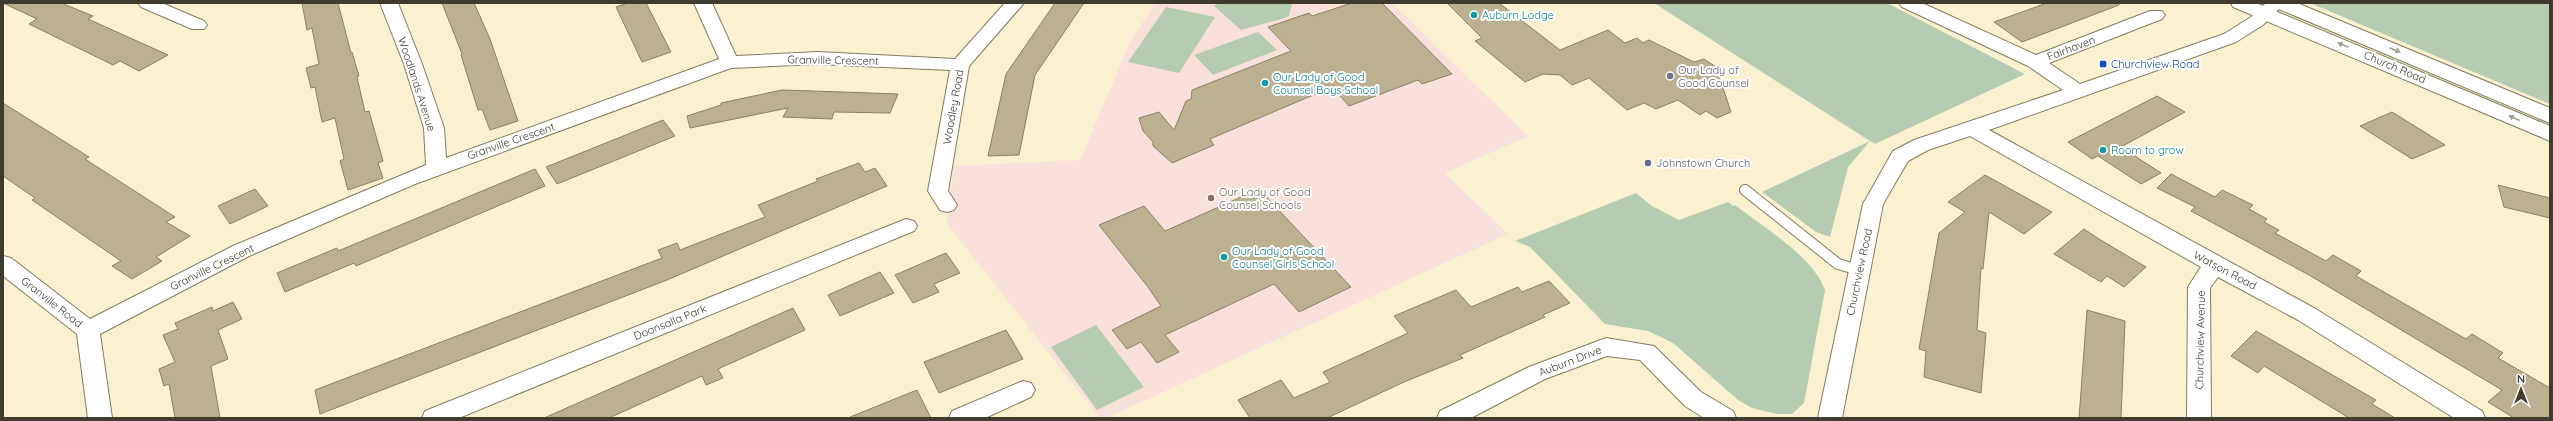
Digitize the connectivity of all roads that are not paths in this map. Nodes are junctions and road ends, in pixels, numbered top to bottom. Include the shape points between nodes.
1 (146, 3) edge
2 (389, 3) edge
3 (703, 3) edge
4 (1015, 3) edge
5 (2240, 3) edge
6 (1916, 4) edge
7 (2274, 6) edge
8 (2156, 15) dead end
9 (198, 25) dead end
10 (729, 62) junction
11 (2035, 62) junction
12 (960, 65) junction
13 (2078, 92) junction
14 (2550, 116) edge
15 (1972, 129) junction
16 (2550, 134) edge
17 (436, 167) junction
18 (1745, 190) dead end
19 (950, 206) dead end
20 (906, 226) dead end
21 (3, 264) edge
22 (2214, 265) junction
23 (1859, 270) junction
24 (88, 330) junction
25 (1023, 390) dead end
26 (100, 418) edge
27 (434, 418) edge
28 (961, 418) edge
29 (1449, 418) edge
30 (1724, 418) edge
31 (1830, 418) edge
32 (2199, 418) edge
33 (2473, 418) edge

1 - 9 street
2 - 17 street, Woodlands Avenue via 434,128
3 - 10 street
4 - 12 street, Woodley Road
5 - 7 main road, Church Road
6 - 11 street
7 - 13 street, Churchview Road via 2257,22 2230,38
7 -> 14 main road, Church Road
16 -> 7 main road, Church Road
8 - 11 street, Fairhaven
10 - 12 street, Granville Crescent via 818,58
10 - 17 street, Granville Crescent
11 - 13 street, Fairhaven
12 - 19 street, Woodley Road via 938,191
13 - 15 street, Churchview Road
15 - 22 street, Watson Road
15 - 23 street, Churchview Road via 1921,145 1900,156 1873,204
17 - 24 street, Granville Crescent via 241,251
18 - 23 lane via 1838,264
20 - 27 street, Doonsalla Park
21 - 24 street, Granville Road
22 - 32 street, Churchview Avenue via 2199,287
22 - 33 street, Watson Road via 2306,314
23 - 31 street, Churchview Road
24 - 26 street, Granville Road
25 - 28 street
29 - 30 street, Auburn Drive via 1537,373 1606,347 1646,352 1693,399

